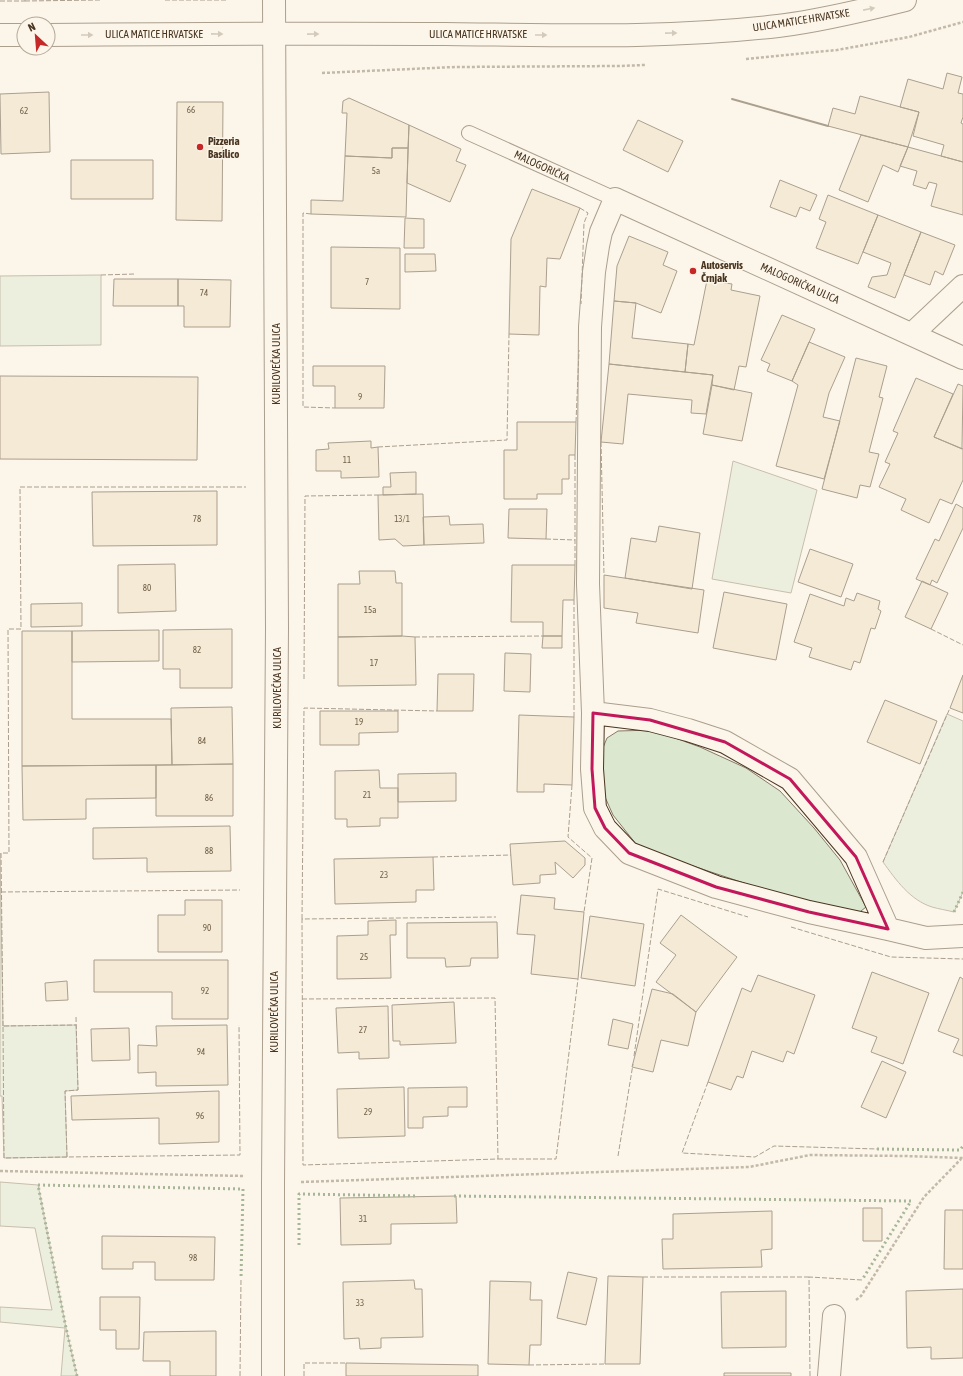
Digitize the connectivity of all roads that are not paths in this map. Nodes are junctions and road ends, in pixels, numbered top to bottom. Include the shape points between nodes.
1 (274, 0) edge
2 (905, 0) edge
3 (274, 34) junction
4 (0, 35) edge
5 (16, 35) edge
6 (56, 35) edge
7 (469, 132) dead end
8 (615, 200) junction
9 (963, 286) edge
10 (912, 334) junction
11 (963, 358) edge
12 (593, 713) junction
13 (888, 929) junction
14 (963, 936) edge
15 (834, 1316) road end
16 (273, 1376) edge
17 (829, 1376) edge

1 - 3 street, KURILOVEČKA ULICA
3 -> 2 street, ULICA MATICE HRVATSKE via 708,33 780,26
6 -> 3 street, ULICA MATICE HRVATSKE
3 - 16 street, KURILOVEČKA ULICA via 277,636 272,1183
4 - 5 street
7 - 8 lane, MALOGORIČKA
8 - 10 street, MALOGORIČKA ULICA
8 - 12 street via 601,232 598,246 590,327 588,584
9 - 10 street
10 - 11 street, MALOGORIČKA ULICA
12 - 13 street via 650,720 724,742 790,780 856,857
12 - 13 street via 592,769 595,808 605,828 629,853 716,888
13 - 14 street via 926,938
15 - 17 street

